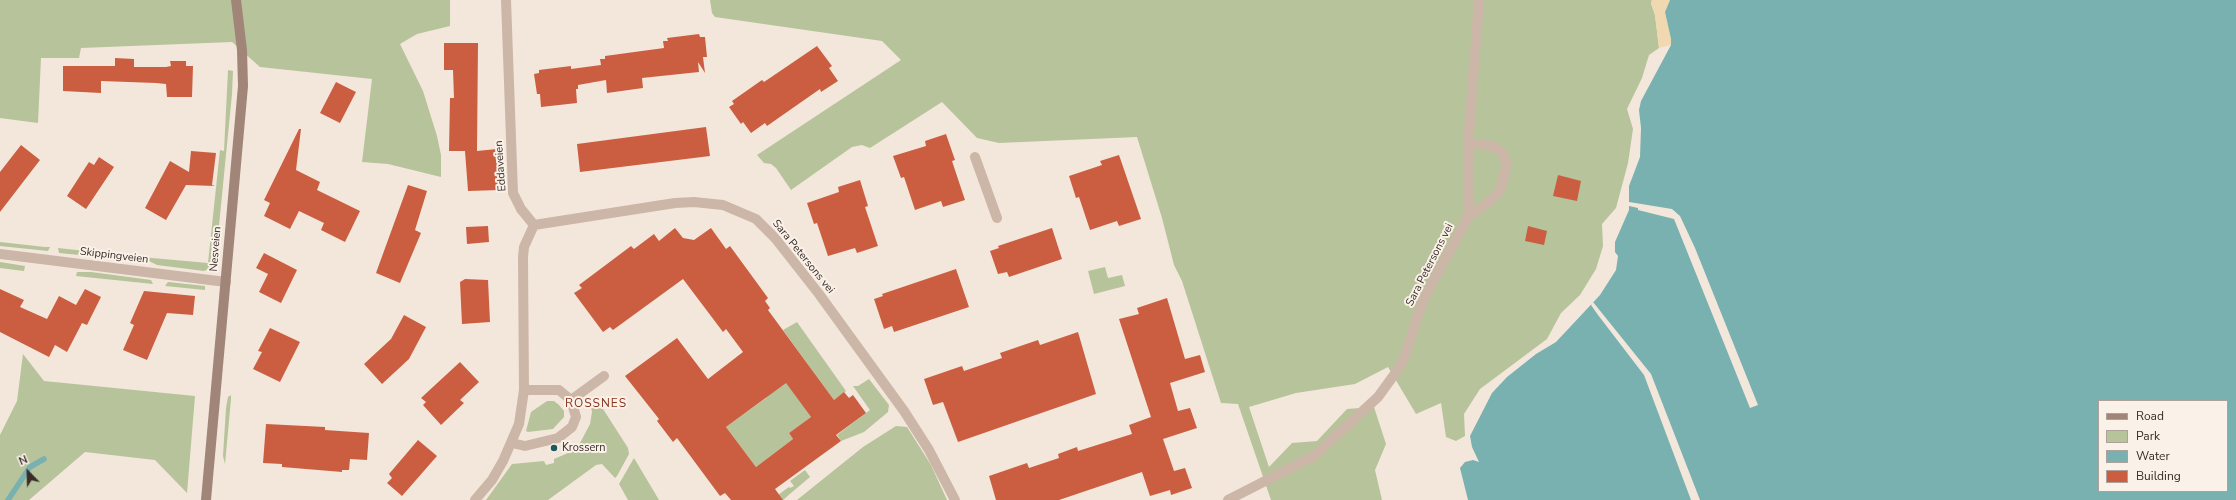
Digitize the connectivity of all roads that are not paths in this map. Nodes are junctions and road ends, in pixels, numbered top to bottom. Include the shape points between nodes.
1 (236, 0) edge
2 (506, 0) edge
3 (1479, 0) edge
4 (1468, 145) junction
5 (975, 157) dead end
6 (1468, 217) junction
7 (997, 218) dead end
8 (534, 225) junction
9 (0, 254) edge
10 (226, 282) junction
11 (604, 376) dead end
12 (524, 390) junction
13 (571, 400) junction
14 (512, 443) junction
15 (206, 500) edge
16 (475, 500) edge
17 (955, 500) edge
18 (1228, 500) edge

1 - 10 main road, Nesveien via 242,50 242,86
2 - 8 street, Eddaveien via 514,192 521,209
3 - 4 street, Sara Petersons vei
4 - 6 street, Sara Petersons vei
4 - 6 street via 1495,147 1506,159 1507,165 1500,191
5 - 7 street
6 - 18 street, Sara Petersons vei via 1423,300 1399,368 1378,397 1314,456
8 - 12 street via 524,247 523,257
8 - 17 street, Sara Petersons vei via 694,202 723,205 756,219 775,238 819,294 904,410 929,450
9 - 10 street, Skippingveien
10 - 15 main road, Nesveien
11 - 13 street
12 - 13 street via 559,390
12 - 14 street via 519,424
13 - 14 street via 576,417 572,427 564,435 525,446
14 - 16 street via 492,480

